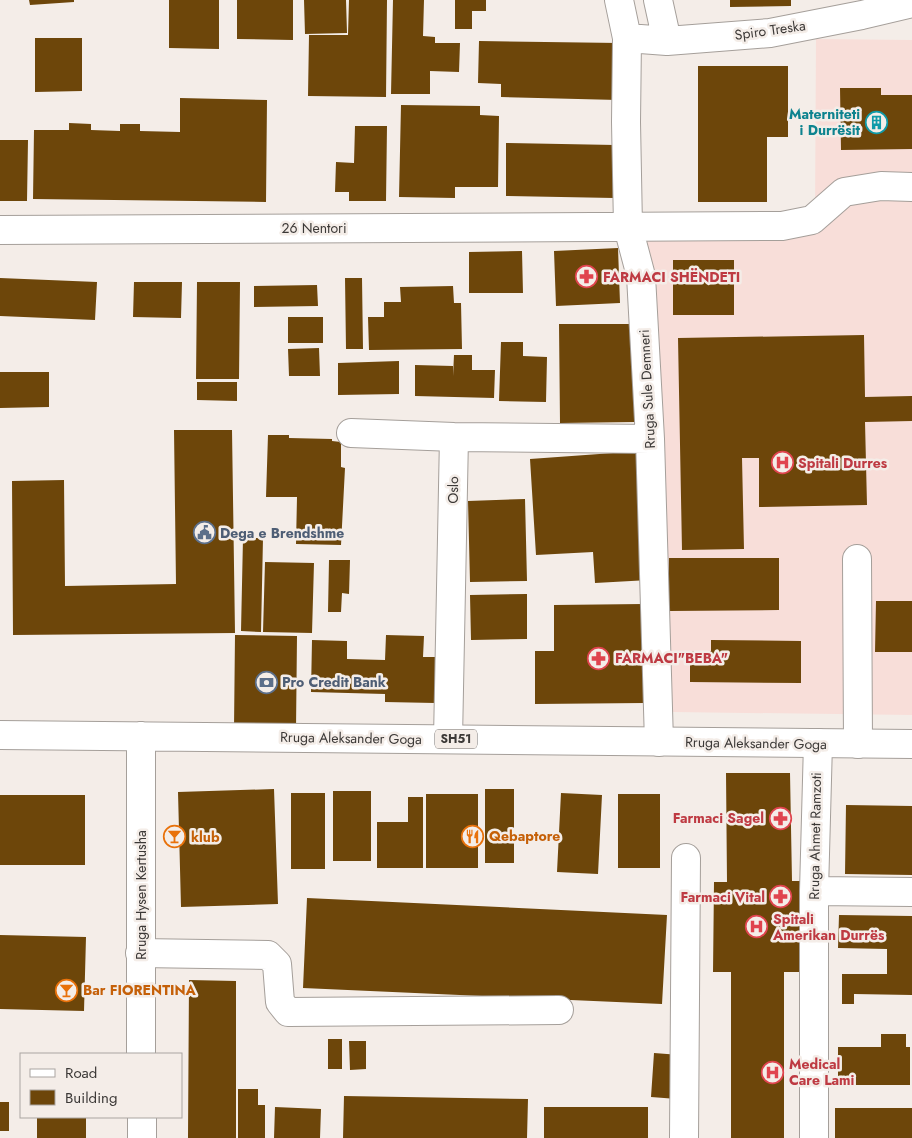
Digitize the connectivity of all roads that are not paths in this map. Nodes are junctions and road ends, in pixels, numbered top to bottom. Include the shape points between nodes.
1 (619, 0) edge
2 (658, 0) edge
3 (912, 3) edge
4 (627, 38) junction
5 (666, 41) junction
6 (912, 187) edge
7 (628, 227) junction
8 (0, 230) edge
9 (351, 433) dead end
10 (454, 437) junction
11 (650, 439) junction
12 (857, 559) dead end
13 (0, 735) edge
14 (141, 736) junction
15 (448, 739) junction
16 (658, 742) junction
17 (818, 743) junction
18 (858, 744) junction
19 (912, 744) edge
20 (686, 858) dead end
21 (814, 891) junction
22 (912, 892) edge
23 (140, 953) junction
24 (559, 1010) dead end
25 (141, 1053) edge
26 (142, 1118) edge
27 (142, 1138) edge
28 (684, 1138) edge
29 (814, 1138) edge

1 - 4 street, Rruga Sule Demneri
2 - 5 street
3 - 5 street, Spiro Treska via 770,33
4 - 5 street, Spiro Treska
4 - 7 street, Rruga Sule Demneri
6 - 7 street, 26 Nentori via 881,186 844,192 812,220 782,226
7 - 8 street, 26 Nentori
7 - 11 street, Rruga Sule Demneri via 641,276
9 - 10 street
10 - 11 street
10 - 15 street, Oslo
11 - 16 street, Rruga Sule Demneri
12 - 18 street
13 - 14 street, Rruga Aleksander Goga / SH51
14 - 15 street, Rruga Aleksander Goga / SH51
14 - 23 street, Rruga Hysen Kertusha
15 - 16 street, Rruga Aleksander Goga / SH51
16 - 17 street, Rruga Aleksander Goga / SH51
17 - 18 street, Rruga Aleksander Goga / SH51
17 - 21 street, Rruga Ahmet Ramzoti
18 - 19 street, Rruga Aleksander Goga / SH51
20 - 28 street
21 - 22 street
21 - 29 street, Rruga Ahmet Ramzoti
23 - 24 street via 268,956 276,964 280,1002 288,1012
23 - 25 street, Rruga Hysen Kertusha
26 - 27 street

